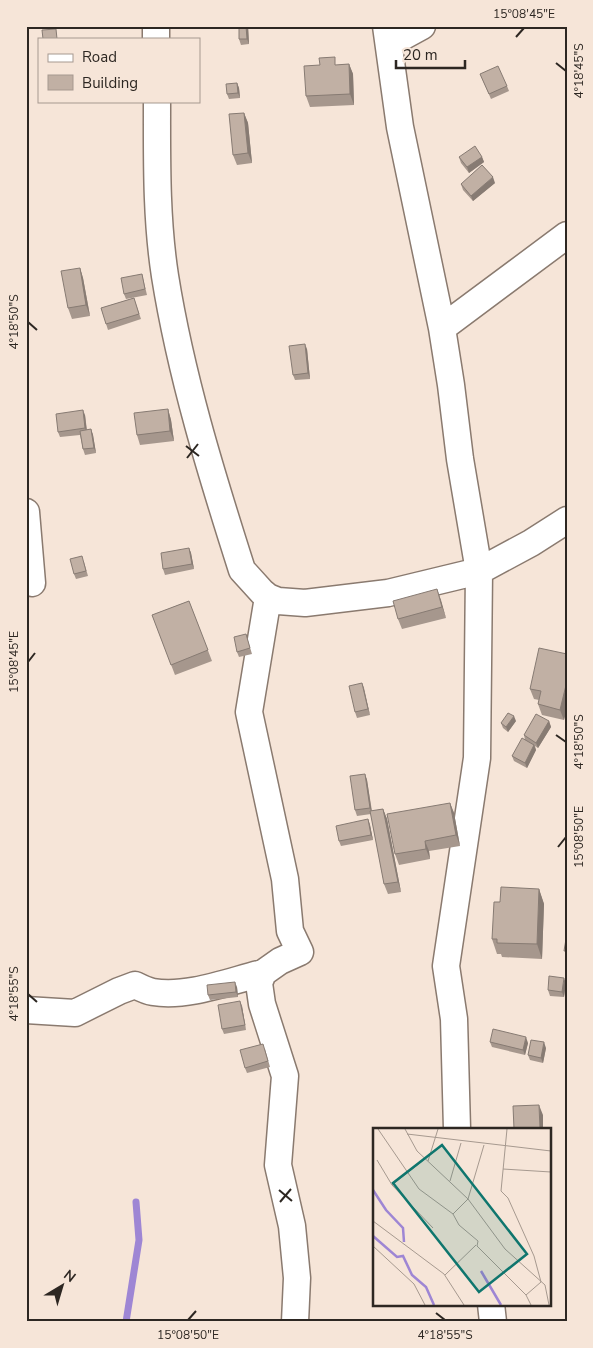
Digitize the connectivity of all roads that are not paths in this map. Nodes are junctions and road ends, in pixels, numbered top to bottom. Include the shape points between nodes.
1 (422, 26) edge
2 (387, 35) edge
3 (157, 102) edge
4 (567, 235) edge
5 (442, 328) junction
6 (26, 512) edge
7 (567, 520) edge
8 (479, 571) junction
9 (32, 583) dead end
10 (268, 597) junction
11 (263, 973) junction
12 (26, 1010) edge
13 (456, 1128) edge
14 (491, 1306) edge
15 (296, 1322) edge
16 (493, 1322) edge

1 - 2 street
2 - 5 street via 400,127
3 - 10 street via 158,197 165,275 188,388 242,570
4 - 5 street
5 - 8 street
6 - 9 street
7 - 8 street via 531,544
8 - 10 street via 388,592 305,603
8 - 13 street via 477,758 446,966 454,1019
10 - 11 street via 249,712 284,879 290,931 300,952
11 - 12 street via 176,992 152,992 135,986 74,1014
11 - 15 street via 259,983 262,1004 285,1076 278,1165 292,1226 297,1278
14 - 16 street

